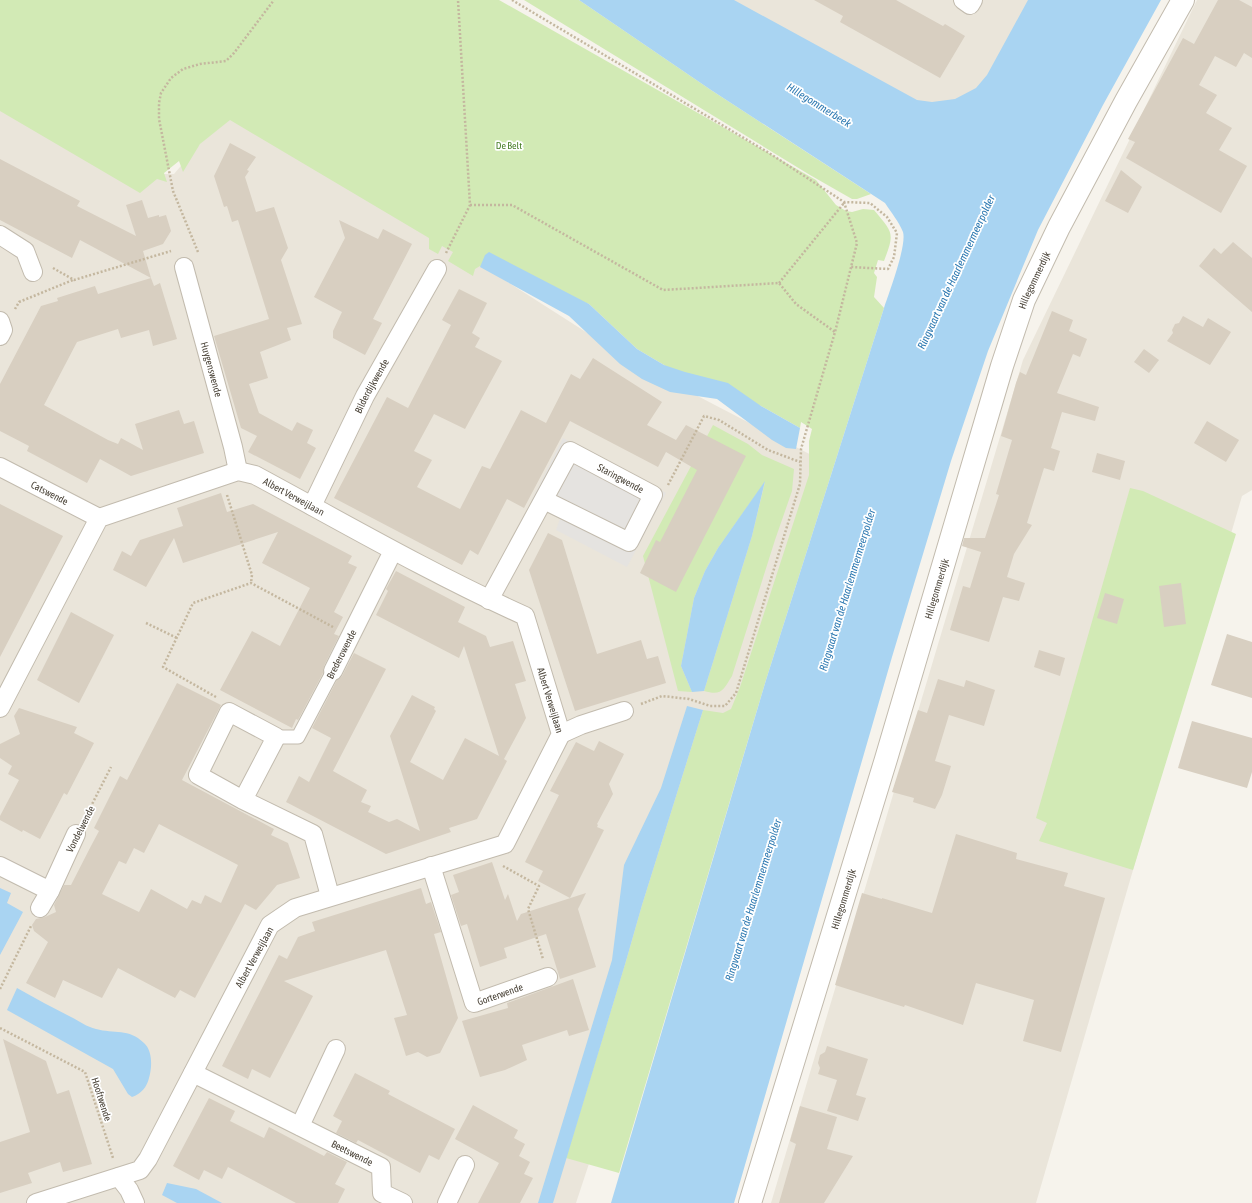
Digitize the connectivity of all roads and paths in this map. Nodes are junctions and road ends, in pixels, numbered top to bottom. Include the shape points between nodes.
1 (274, 0) edge
2 (458, 0) edge
3 (512, 0) edge
4 (1183, 0) edge
5 (844, 202) junction
6 (470, 204) junction
7 (0, 235) edge
8 (174, 250) dead end
9 (25, 251) junction
10 (199, 256) dead end
11 (184, 267) dead end
12 (851, 267) junction
13 (437, 269) joint
14 (33, 272) dead end
15 (74, 280) junction
16 (779, 283) junction
17 (1, 329) edge
18 (835, 332) junction
19 (800, 462) junction
20 (0, 467) edge
21 (238, 471) junction
22 (222, 477) junction
23 (653, 495) junction
24 (544, 500) junction
25 (312, 506) junction
26 (99, 518) junction
27 (393, 551) junction
28 (251, 583) junction
29 (489, 600) junction
30 (146, 623) dead end
31 (350, 636) junction
32 (176, 638) junction
33 (333, 671) joint
34 (0, 708) edge
35 (624, 711) joint
36 (229, 712) junction
37 (561, 734) junction
38 (276, 737) junction
39 (111, 767) dead end
40 (243, 800) junction
41 (76, 834) joint
42 (497, 846) junction
43 (0, 866) edge
44 (431, 866) junction
45 (50, 891) junction
46 (330, 896) junction
47 (40, 908) joint
48 (548, 977) joint
49 (0, 989) edge
50 (0, 1028) edge
51 (336, 1050) dead end
52 (193, 1073) junction
53 (300, 1126) junction
54 (465, 1165) dead end
55 (119, 1177) junction
56 (36, 1203) edge
57 (134, 1203) edge
58 (403, 1203) edge
59 (447, 1203) edge
60 (750, 1203) edge

1 - 10 path via 226,60 183,69 171,78 161,93 159,119 173,191
2 - 6 path
3 - 5 path via 769,153
4 - 60 street, Hillegommerdijk via 1059,227 1024,300
5 - 12 path via 856,243
5 - 12 path via 870,203 887,217 897,233 894,257 888,269
5 - 16 path
6 - 13 path via 452,244
6 - 16 path via 512,204 663,290
7 - 9 street
8 - 15 path
9 - 14 street
9 - 15 path
11 - 21 street, Huygenswende
12 - 18 path
13 - 25 street, Bilderdijkwende via 365,396
15 - 17 path via 19,302
16 - 18 path via 796,304
18 - 19 path via 801,449
19 - 23 path via 768,450 719,420 704,416 670,484
19 - 35 path via 800,484 736,693 725,706 710,706 689,699 662,696
20 - 26 street, Catswende
21 - 22 street
21 - 25 street, Albert Verweijlaan via 255,475
22 - 26 street
22 - 28 path via 252,575
23 - 24 street, Staringwende via 629,542
23 - 24 street, Staringwende via 570,451
24 - 29 street, Staringwende
25 - 27 street, Albert Verweijlaan
26 - 34 street
27 - 29 street, Albert Verweijlaan
27 - 31 street, Brederowende
28 - 31 path
28 - 32 path via 193,603
29 - 37 street, Albert Verweijlaan via 525,616
30 - 32 path
31 - 33 street, Brederowende
32 - 36 path via 163,667 223,701
33 - 38 street, Brederowende via 298,737
35 - 37 street
36 - 38 street, Brederowende
36 - 40 street via 198,775
37 - 42 street, Albert Verweijlaan via 505,844
38 - 40 street
39 - 41 path, Vondelwende
40 - 46 street via 313,834
41 - 45 street, Vondelwende
42 - 44 street, Albert Verweijlaan
42 - 48 path via 503,867 539,886 528,909
43 - 45 street
44 - 46 street, Albert Verweijlaan
44 - 48 street, Gorterwende via 474,1003
45 - 47 street, Vondelwende
46 - 52 street, Albert Verweijlaan via 295,908 270,925
47 - 49 path
50 - 55 path, Hooftwende via 85,1072
51 - 53 street
52 - 53 street, Beetswende
52 - 55 street, Albert Verweijlaan via 148,1159 140,1170
53 - 58 street, Beetswende via 381,1167 382,1193
54 - 59 street
55 - 56 street, Albert Verweijlaan
55 - 57 street via 129,1190

